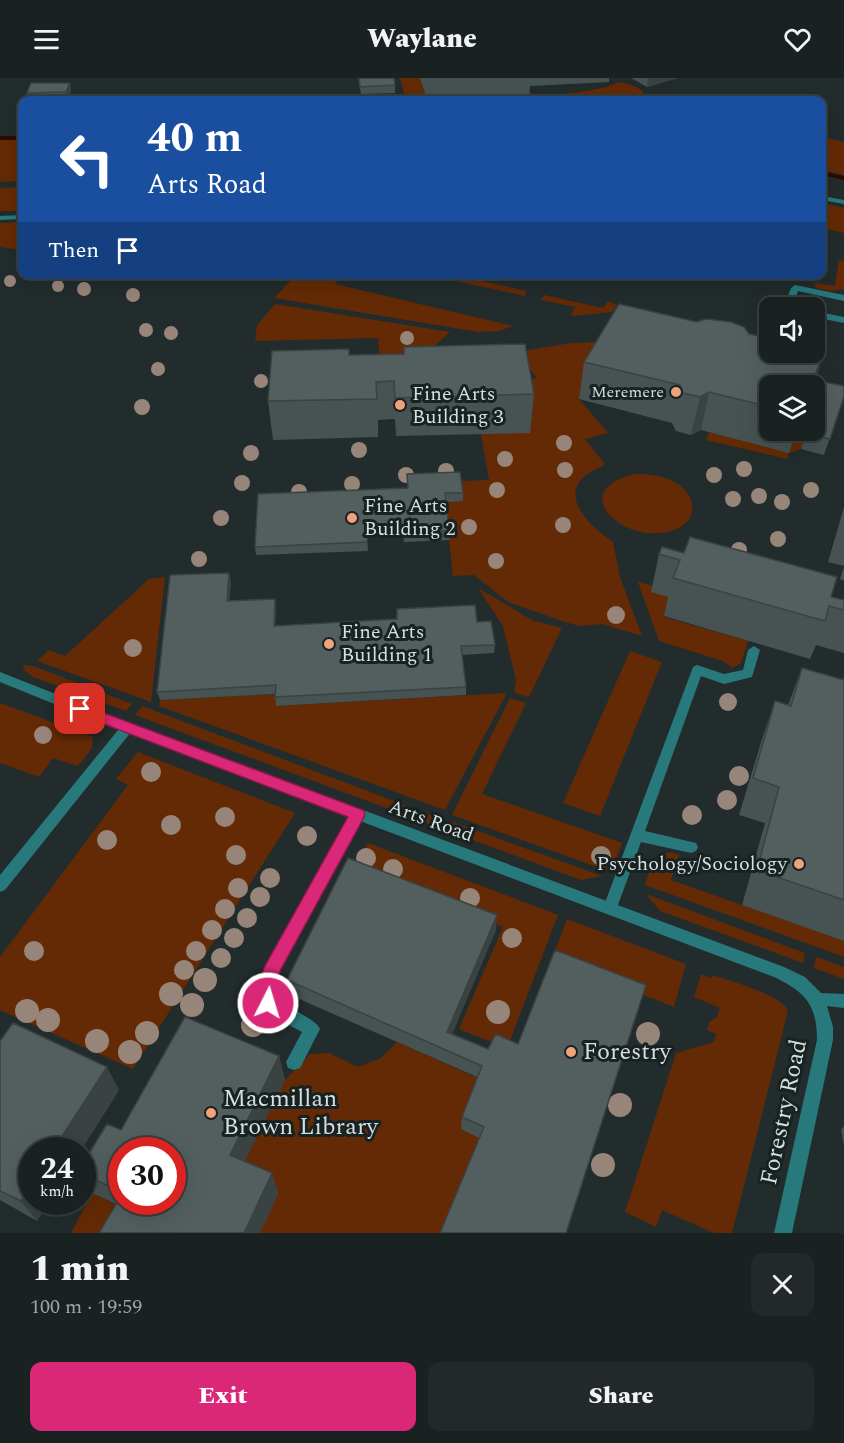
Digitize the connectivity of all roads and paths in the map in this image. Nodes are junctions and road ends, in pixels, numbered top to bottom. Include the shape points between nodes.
1 (826, 199) edge
2 (844, 202) edge
3 (18, 217) edge
4 (0, 218) edge
5 (791, 297) edge
6 (844, 298) edge
7 (825, 316) edge
8 (844, 320) edge
9 (754, 650) dead end
10 (0, 677) edge
11 (127, 728) junction
12 (357, 814) junction
13 (637, 835) junction
14 (691, 847) dead end
15 (0, 886) edge
16 (610, 908) junction
17 (818, 1000) junction
18 (844, 1001) edge
19 (294, 1062) dead end
20 (783, 1233) edge

1 - 2 street
3 - 4 street
5 - 6 street via 795,288
7 - 8 street
9 - 13 street via 748,674 724,679 697,670
10 - 11 street, Arts Road
11 - 12 street, Arts Road
11 - 15 street
12 - 16 street, Arts Road
12 - 19 street via 266,985 268,1003 312,1029
13 - 14 street
13 - 16 street
16 - 17 street, Arts Road via 779,972 800,982
17 - 18 street
17 - 20 street, Forestry Road via 825,1040

